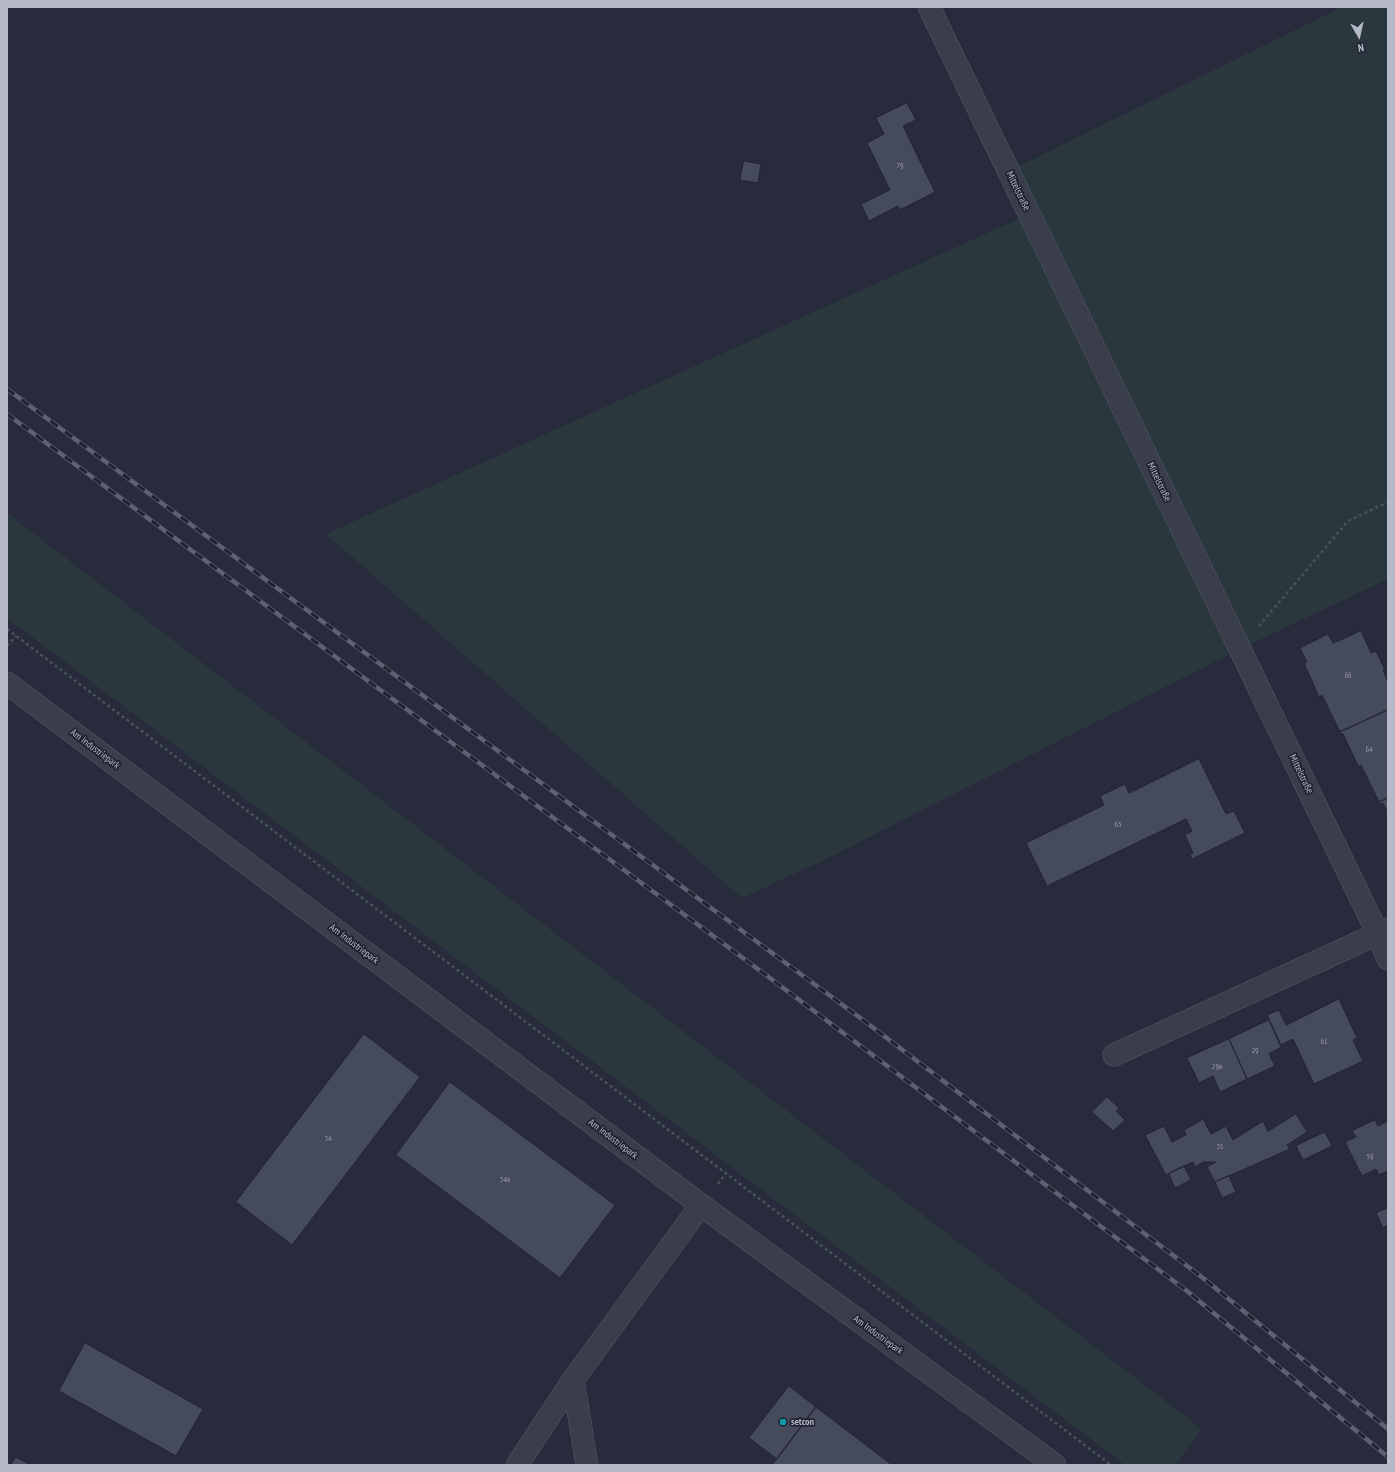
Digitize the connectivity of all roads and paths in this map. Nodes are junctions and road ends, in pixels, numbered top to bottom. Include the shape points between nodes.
1 (929, 7) edge
2 (1388, 502) edge
3 (7, 629) edge
4 (16, 636) junction
5 (7, 646) edge
6 (1240, 649) junction
7 (7, 683) edge
8 (1383, 932) edge
9 (1388, 959) edge
10 (1114, 1055) dead end
11 (701, 1205) junction
12 (573, 1380) junction
13 (517, 1465) edge
14 (587, 1465) edge
15 (1055, 1465) edge
16 (1111, 1465) edge

1 - 6 street, Mittelstraße
2 - 6 path via 1348,521
3 - 4 path
4 - 5 path
4 - 16 path
6 - 8 street, Mittelstraße
7 - 11 street, Am Industriepark
8 - 9 street, Mittelstraße
8 - 10 street
11 - 12 street
11 - 15 street, Am Industriepark
12 - 13 street
12 - 14 street

